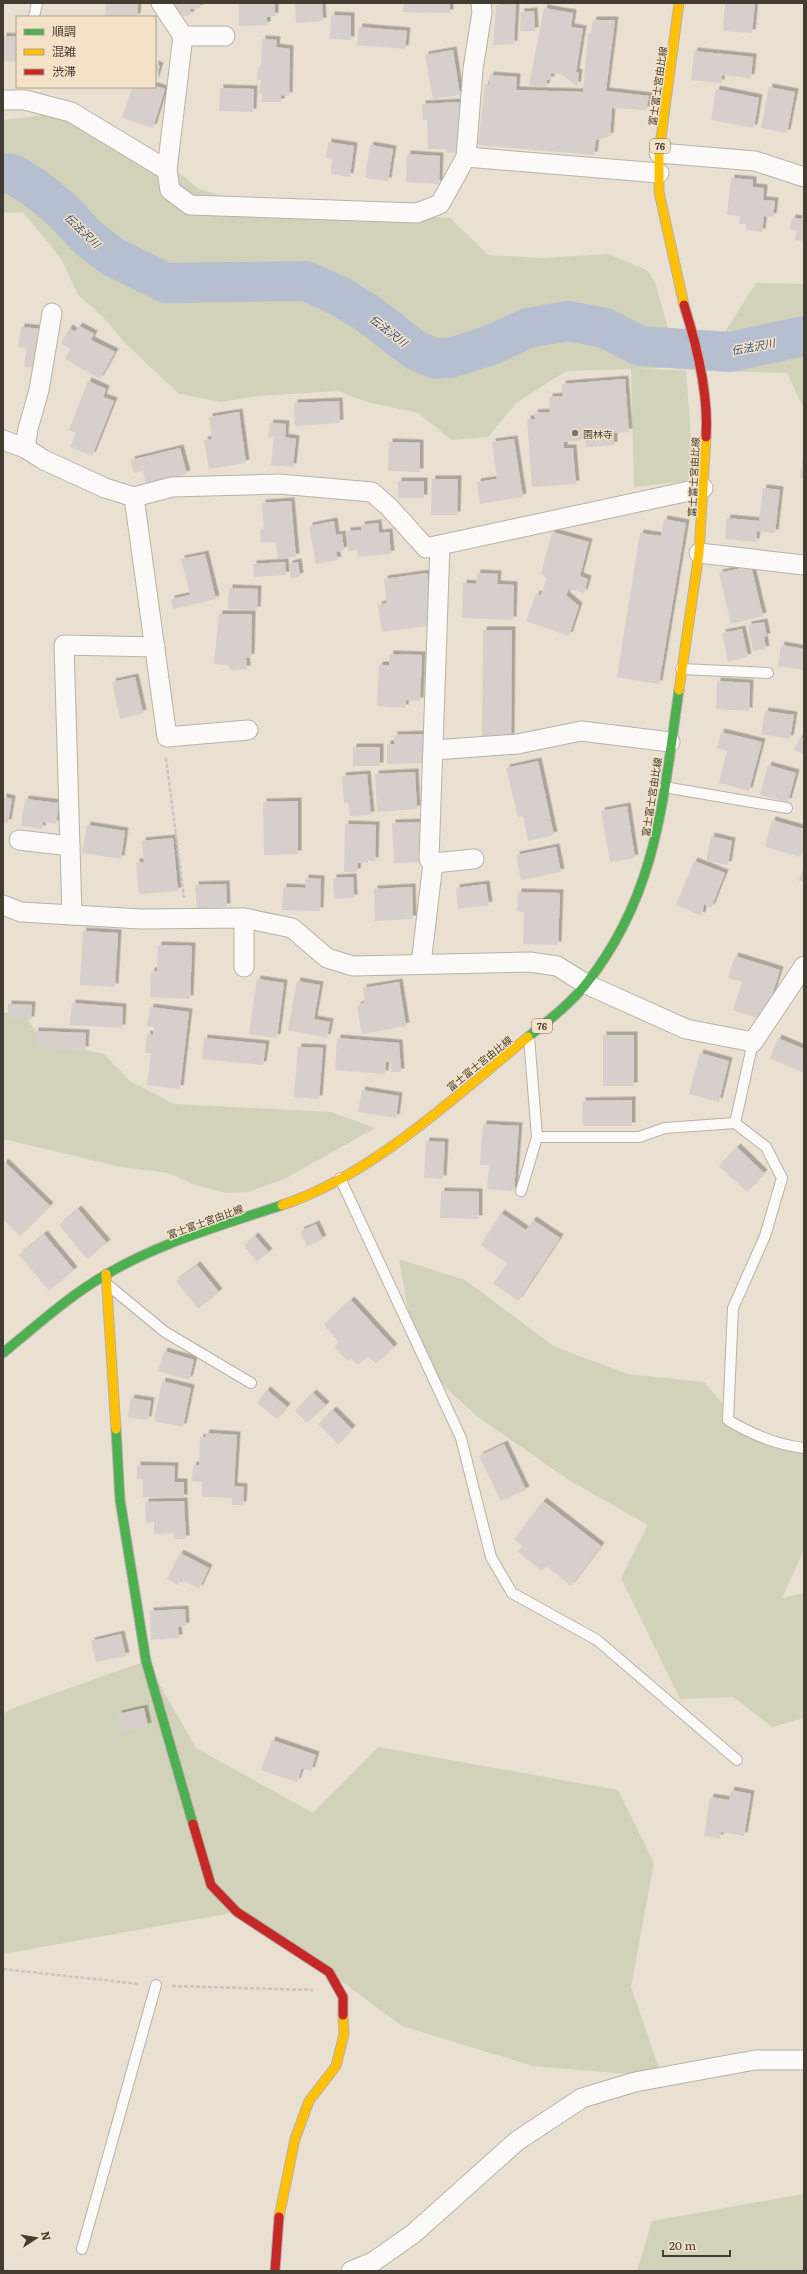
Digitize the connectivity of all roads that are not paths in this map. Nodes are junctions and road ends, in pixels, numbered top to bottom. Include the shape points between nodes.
1 (37, 3) edge
2 (161, 3) edge
3 (481, 3) edge
4 (679, 3) edge
5 (34, 16) edge
6 (183, 36) junction
7 (225, 36) dead end
8 (26, 93) edge
9 (3, 100) edge
10 (659, 153) junction
11 (466, 157) junction
12 (167, 170) junction
13 (659, 173) junction
14 (804, 177) edge
15 (52, 313) dead end
16 (3, 440) edge
17 (25, 448) junction
18 (703, 488) junction
19 (134, 497) junction
20 (440, 545) junction
21 (699, 553) junction
22 (804, 565) edge
23 (155, 647) junction
24 (682, 669) junction
25 (768, 673) dead end
26 (248, 730) dead end
27 (670, 742) junction
28 (434, 750) junction
29 (664, 787) junction
30 (787, 808) dead end
31 (18, 840) dead end
32 (70, 846) junction
33 (474, 859) dead end
34 (433, 863) junction
35 (3, 905) edge
36 (72, 915) junction
37 (244, 918) junction
38 (421, 964) junction
39 (804, 966) edge
40 (244, 967) dead end
41 (586, 984) junction
42 (529, 1036) junction
43 (754, 1042) junction
44 (735, 1123) junction
45 (537, 1137) junction
46 (340, 1178) junction
47 (521, 1191) dead end
48 (106, 1279) junction
49 (3, 1353) edge
50 (251, 1383) dead end
51 (804, 1448) edge
52 (737, 1760) dead end
53 (156, 1985) dead end
54 (804, 2060) edge
55 (82, 2249) dead end
56 (275, 2271) edge
57 (351, 2271) edge

1 - 5 lane
2 - 6 street
3 - 11 street
4 - 10 main road, 富士富士宮由比線 / 76
6 - 7 street
6 - 12 street
8 - 9 street
8 - 12 street via 71,112
10 - 13 main road, 富士富士宮由比線 / 76
10 - 14 street via 755,161
11 - 12 street via 440,204 417,213 190,204 170,190
11 - 13 street
13 - 18 main road, 富士富士宮由比線 / 76 via 665,230 693,334 704,393 706,428
15 - 17 street via 39,390
16 - 17 street
17 - 19 street via 44,460 105,488
18 - 20 street
18 - 21 main road, 富士富士宮由比線 / 76
19 - 20 street via 172,487 263,485 372,492 426,548
19 - 23 street
20 - 28 street
21 - 22 street
21 - 24 main road, 富士富士宮由比線 / 76
23 - 26 street via 167,737
23 - 32 street via 64,645
24 - 25 lane
24 - 27 main road, 富士富士宮由比線 / 76
27 - 28 street via 581,731 518,744
27 - 29 main road, 富士富士宮由比線 / 76
28 - 34 street via 430,859
29 - 30 lane
29 - 41 main road, 富士富士宮由比線 / 76 via 658,832 645,878 625,925
31 - 32 street
32 - 36 street
33 - 34 street
34 - 38 street
35 - 36 street via 21,912
36 - 37 street via 141,919
37 - 38 street via 292,928 327,958 353,966
37 - 40 street
38 - 41 street via 530,962 557,966
39 - 43 street
41 - 42 main road, 富士富士宮由比線 / 76
41 - 43 street via 686,1029
42 - 45 lane
42 - 46 main road, 富士富士宮由比線 / 76 via 404,1137 358,1170
43 - 44 lane
44 - 45 lane via 665,1128 639,1137
44 - 51 lane via 766,1147 782,1178 764,1236 733,1308 728,1420 745,1431 789,1446
45 - 47 lane
46 - 48 main road, 富士富士宮由比線 / 76 via 301,1199 204,1231 136,1259
46 - 52 lane via 461,1438 491,1557 512,1593 597,1640
48 - 49 main road, 富士富士宮由比線 / 76 via 52,1313
48 - 50 lane via 165,1332
48 - 56 main road via 120,1500 137,1614 146,1661 211,1885 237,1912 329,1972 343,1997 344,2034 336,2066 308,2101 295,2139 279,2215
53 - 55 lane
54 - 57 street via 755,2060 635,2082 582,2098 517,2141 413,2234 373,2262

